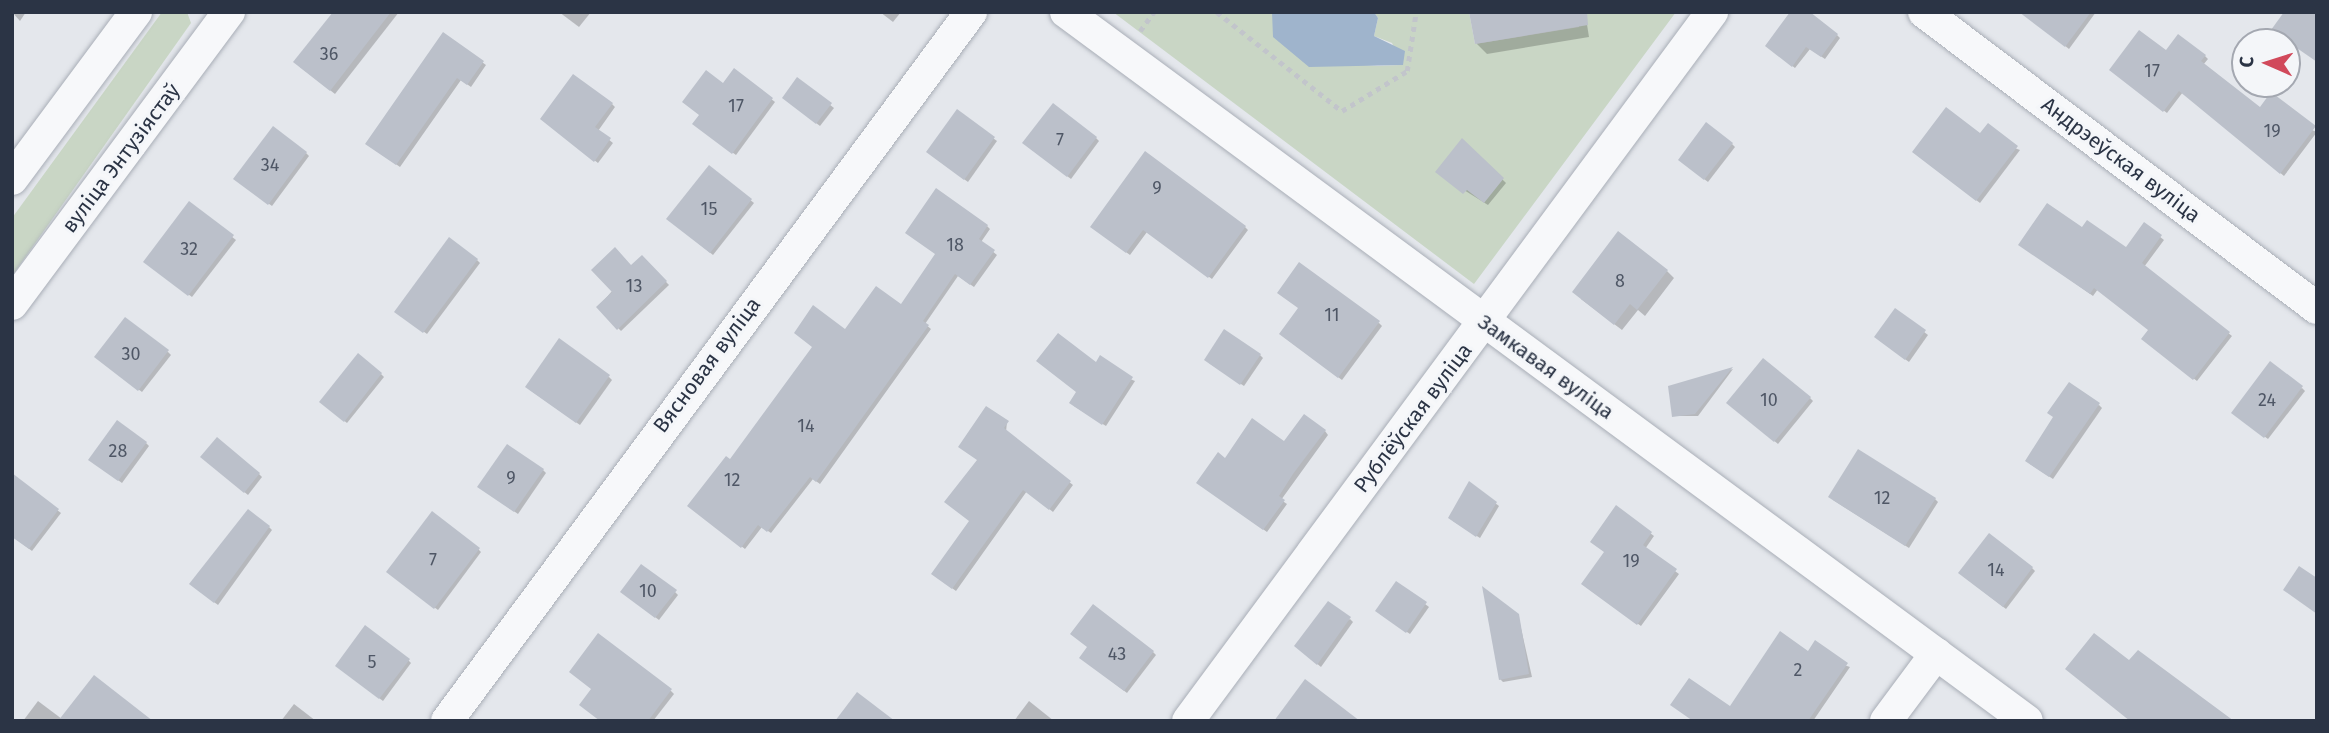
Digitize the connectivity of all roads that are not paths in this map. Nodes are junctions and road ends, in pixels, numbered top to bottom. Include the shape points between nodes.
1 (136, 12) edge
2 (971, 12) edge
3 (1066, 12) edge
4 (1712, 12) edge
5 (1924, 12) edge
6 (225, 14) edge
7 (12, 178) edge
8 (12, 304) edge
9 (2317, 308) edge
10 (1484, 322) junction
11 (1936, 654) junction
12 (447, 721) edge
13 (1188, 721) edge
14 (1886, 721) edge
15 (2027, 721) edge

1 - 7 street
2 - 12 street, Вясновая вуліца
3 - 10 street, Замкавая вуліца
4 - 10 street, Рублёўская вуліца
5 - 9 street, Андрэеўская вуліца
6 - 8 street, вуліца Энтузіястаў
10 - 11 street, Замкавая вуліца
10 - 13 street, Рублёўская вуліца
11 - 14 street
11 - 15 street, Замкавая вуліца

